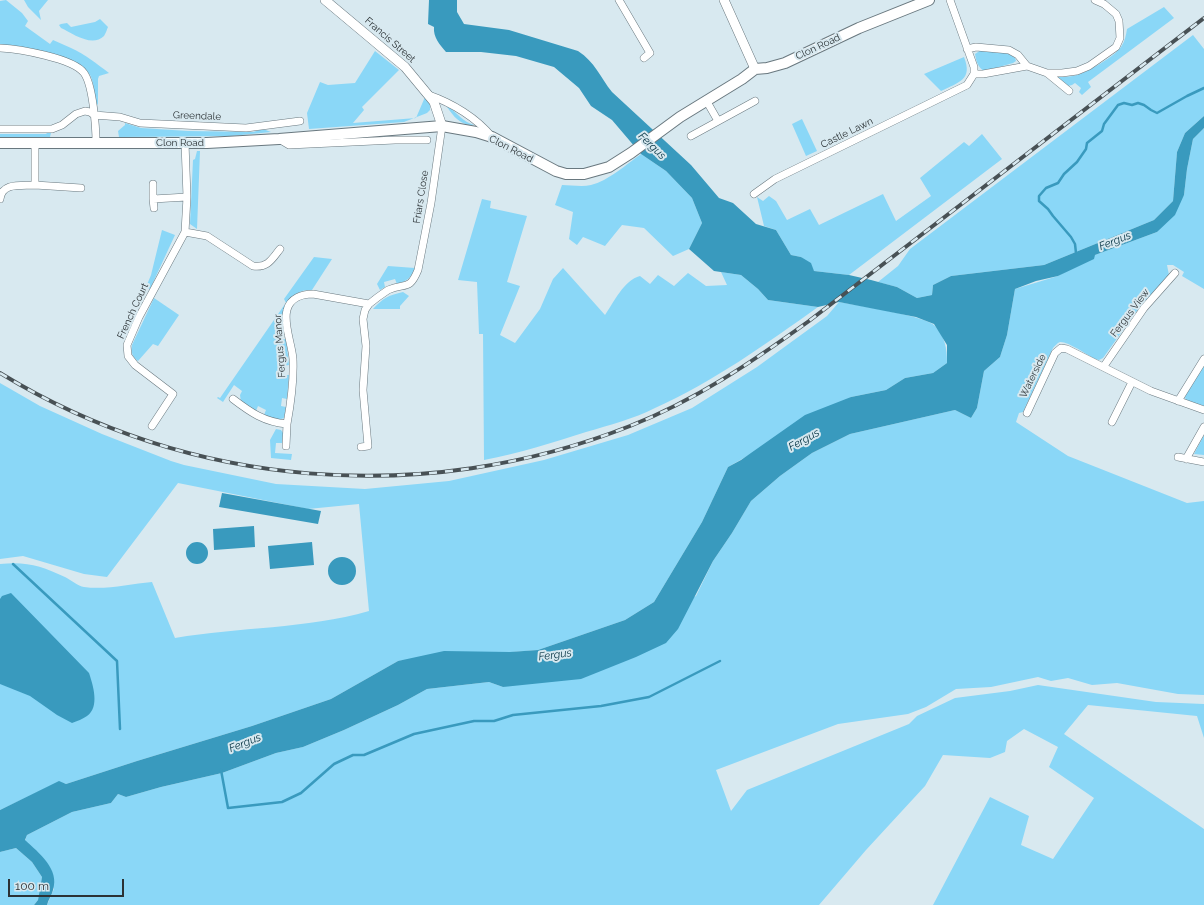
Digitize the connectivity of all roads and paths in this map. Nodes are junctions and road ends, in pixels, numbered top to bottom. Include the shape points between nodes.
1 (324, 0) edge
2 (619, 0) edge
3 (724, 0) edge
4 (929, 0) edge
5 (950, 0) edge
6 (1095, 0) edge
7 (0, 48) edge
8 (967, 49) junction
9 (644, 58) dead end
10 (1027, 66) junction
11 (755, 69) junction
12 (1047, 73) junction
13 (974, 74) junction
14 (1069, 91) dead end
15 (429, 95) junction
16 (706, 100) junction
17 (754, 100) dead end
18 (94, 115) junction
19 (300, 121) dead end
20 (718, 121) junction
21 (442, 126) junction
22 (0, 129) edge
23 (395, 129) junction
24 (691, 136) dead end
25 (492, 138) junction
26 (279, 139) junction
27 (395, 140) junction
28 (427, 140) dead end
29 (0, 143) edge
30 (96, 143) junction
31 (185, 143) junction
32 (35, 144) junction
33 (153, 184) dead end
34 (35, 185) junction
35 (81, 188) dead end
36 (754, 194) dead end
37 (187, 197) junction
38 (0, 199) edge
39 (153, 199) junction
40 (154, 208) dead end
41 (185, 232) junction
42 (280, 249) dead end
43 (1175, 273) dead end
44 (369, 304) junction
45 (1204, 359) edge
46 (1104, 366) junction
47 (1132, 382) junction
48 (233, 399) dead end
49 (1178, 401) junction
50 (1204, 410) edge
51 (1027, 413) dead end
52 (1112, 422) dead end
53 (287, 424) junction
54 (152, 426) dead end
55 (1204, 427) edge
56 (286, 446) dead end
57 (360, 447) dead end
58 (1178, 457) dead end
59 (1186, 459) junction
60 (1204, 462) edge

1 - 15 street, Francis Street via 405,67
2 - 9 street via 650,53
3 - 11 street
4 - 11 main road, Clon Road via 785,63
5 - 8 street
6 - 12 street via 1116,14 1120,38 1116,47 1089,66 1077,71
7 - 18 street via 45,55 78,67 88,80
8 - 10 street via 976,47 1010,50
8 - 13 street via 974,66
10 - 12 street
10 - 13 street
11 - 16 main road, Clon Road via 742,80
12 - 14 street
13 - 36 street, Castle Lawn via 967,85 775,179
15 - 21 street, Francis Street
15 - 25 street via 447,101 484,127
16 - 20 street
16 - 25 main road, Clon Road via 631,153 601,170 584,174 556,171
17 - 20 street
18 - 19 street, Greendale via 120,117 140,123 246,128
18 - 22 street, Greendale via 85,111 52,129
18 - 30 street
20 - 24 street
21 - 23 main road, Clon Road
21 - 25 main road, Clon Road via 476,132
21 - 44 street, Friars Close via 418,270 409,285 388,290
23 - 26 main road, Clon Road
23 - 27 street
26 - 27 street via 290,145
26 - 31 main road, Clon Road
27 - 28 street
29 - 32 main road, Clon Road
30 - 31 main road, Clon Road
30 - 32 main road, Clon Road
31 - 37 street, French Court
32 - 34 street
33 - 39 street
34 - 35 street
34 - 38 street via 4,188
37 - 39 street
37 - 41 street, French Court
39 - 40 street
41 - 42 street via 207,236 253,266 267,264
41 - 54 street, French Court via 127,345 128,356 135,365 173,394
43 - 46 street, Fergus View via 1144,308
44 - 53 street, Fergus Manor via 313,294 298,296 291,302 286,319 293,359
44 - 57 street via 363,319 366,346 363,390 368,446
45 - 49 street
46 - 47 street
46 - 51 street, Waterside via 1061,348 1055,353
47 - 49 street
47 - 52 street
48 - 53 street via 252,414
49 - 50 street
53 - 56 street, Fergus Manor
55 - 59 street
58 - 59 street
59 - 60 street

